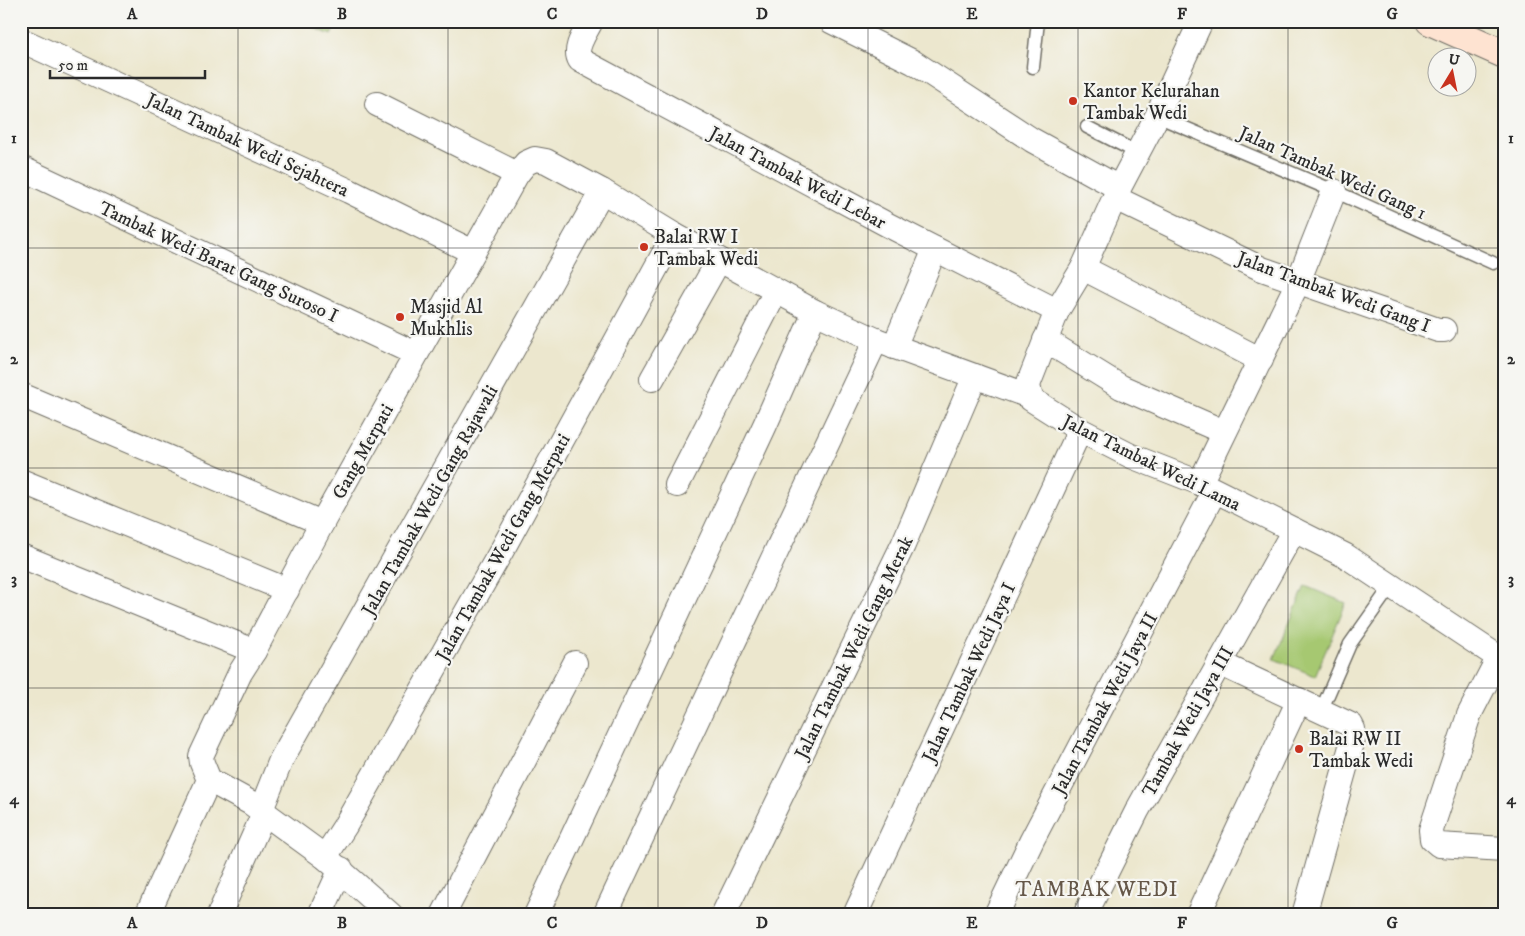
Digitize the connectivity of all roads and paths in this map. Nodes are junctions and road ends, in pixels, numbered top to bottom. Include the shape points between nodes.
1 (591, 21) edge
2 (831, 21) edge
3 (1038, 21) edge
4 (1201, 21) edge
5 (1430, 21) edge
6 (21, 40) edge
7 (1504, 54) edge
8 (1033, 67) dead end
9 (377, 104) dead end
10 (1157, 116) junction
11 (1087, 127) dead end
12 (1138, 153) junction
13 (546, 162) joint
14 (21, 168) edge
15 (517, 174) junction
16 (1334, 191) junction
17 (602, 192) junction
18 (1117, 193) junction
19 (674, 235) junction
20 (935, 250) junction
21 (473, 252) junction
22 (720, 260) junction
23 (1492, 264) dead end
24 (1083, 268) junction
25 (1298, 282) junction
26 (776, 291) junction
27 (1057, 311) junction
28 (815, 312) junction
29 (1444, 330) dead end
30 (1045, 340) junction
31 (885, 343) junction
32 (416, 354) junction
33 (1261, 360) junction
34 (975, 376) junction
35 (652, 378) dead end
36 (21, 395) edge
37 (1029, 396) junction
38 (1080, 430) junction
39 (1224, 432) junction
40 (21, 481) edge
41 (677, 485) dead end
42 (1207, 488) junction
43 (322, 523) junction
44 (1294, 530) junction
45 (21, 556) edge
46 (1391, 586) junction
47 (287, 590) junction
48 (254, 651) junction
49 (1501, 659) edge
50 (1220, 663) junction
51 (575, 664) dead end
52 (1300, 700) junction
53 (1321, 711) junction
54 (205, 772) junction
55 (262, 812) junction
56 (1504, 849) edge
57 (333, 863) junction
58 (147, 915) edge
59 (219, 915) edge
60 (320, 915) edge
61 (391, 915) edge
62 (443, 915) edge
63 (536, 915) edge
64 (605, 915) edge
65 (723, 915) edge
66 (855, 915) edge
67 (996, 915) edge
68 (1085, 915) edge
69 (1198, 915) edge
70 (1304, 915) edge

1 - 20 street, Jalan Tambak Wedi Lebar via 577,48 580,60
2 - 18 street, Jalan Tambak Wedi Gang I via 913,62
3 - 8 lane
4 - 10 street
5 - 7 street
6 - 21 street, Jalan Tambak Wedi Sejahtera via 349,191
9 - 15 street
10 - 12 street
10 - 16 lane, Jalan Tambak Wedi Gang 1
11 - 12 lane
12 - 18 street
13 - 15 street, Gang Merpati via 535,160 526,163
13 - 17 street, Jalan Tambak Wedi Lama
14 - 32 street, Tambak Wedi Barat Gang Suroso I
15 - 21 street, Gang Merpati
16 - 23 lane, Jalan Tambak Wedi Gang 1
16 - 25 street, Jalan Tambak Wedi Jaya II
17 - 19 street, Jalan Tambak Wedi Lama
17 - 55 street, Jalan Tambak Wedi Gang Rajawali via 281,760
18 - 24 street
18 - 25 street, Jalan Tambak Wedi Gang I via 1262,268
19 - 22 street, Jalan Tambak Wedi Lama
19 - 57 street, Jalan Tambak Wedi Gang Merpati via 502,550 345,826
20 - 27 street, Jalan Tambak Wedi Lebar
20 - 31 street
21 - 32 street, Gang Merpati
22 - 26 street, Jalan Tambak Wedi Lama
22 - 35 street
24 - 27 street
24 - 33 street
25 - 29 street, Jalan Tambak Wedi Gang I
25 - 33 street, Jalan Tambak Wedi Jaya II
26 - 28 street, Jalan Tambak Wedi Lama
26 - 41 street
27 - 30 street
28 - 31 street, Jalan Tambak Wedi Lama
28 - 63 street via 753,452
30 - 37 street via 1028,385
30 - 39 street via 1121,387
31 - 34 street, Jalan Tambak Wedi Lama
31 - 64 street
32 - 43 street, Gang Merpati
33 - 39 street, Jalan Tambak Wedi Jaya II
34 - 37 street, Jalan Tambak Wedi Lama
34 - 65 street, Jalan Tambak Wedi Gang Merak via 903,545
36 - 43 street
37 - 38 street, Jalan Tambak Wedi Lama
38 - 42 street, Jalan Tambak Wedi Lama
38 - 66 street, Jalan Tambak Wedi Jaya I
39 - 42 street, Jalan Tambak Wedi Jaya II
40 - 47 street
42 - 44 street, Jalan Tambak Wedi Lama
42 - 67 street, Jalan Tambak Wedi Jaya II
43 - 47 street, Gang Merpati
44 - 46 street, Jalan Tambak Wedi Lama via 1346,556
44 - 50 street, Tambak Wedi Jaya III
45 - 48 street
46 - 49 street, Jalan Tambak Wedi Lama
46 - 53 lane via 1350,644
47 - 48 street, Gang Merpati
48 - 54 street, Gang Merpati via 202,756
49 - 56 street via 1469,715 1431,830 1432,839 1439,845
50 - 52 street
50 - 68 street, Tambak Wedi Jaya III via 1137,811
51 - 62 street
52 - 53 street
52 - 69 street
53 - 70 street via 1350,725 1354,736
54 - 55 street
54 - 58 street, Gang Merpati
55 - 57 street
55 - 59 street, Jalan Tambak Wedi Gang Rajawali
57 - 60 street, Jalan Tambak Wedi Gang Merpati
57 - 61 street

